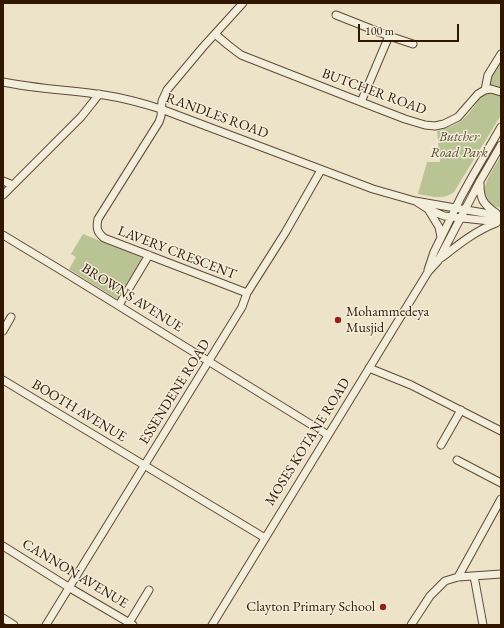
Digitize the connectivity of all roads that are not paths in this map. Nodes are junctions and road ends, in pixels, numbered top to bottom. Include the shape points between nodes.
1 (243, 3) edge
2 (336, 15) dead end
3 (215, 34) junction
4 (389, 36) junction
5 (413, 44) dead end
6 (501, 54) edge
7 (3, 82) edge
8 (485, 90) junction
9 (501, 92) edge
10 (99, 94) junction
11 (361, 102) junction
12 (161, 109) junction
13 (501, 127) edge
14 (501, 145) edge
15 (321, 170) junction
16 (3, 181) edge
17 (480, 181) junction
18 (13, 185) junction
19 (3, 195) edge
20 (415, 201) junction
21 (456, 208) junction
22 (466, 209) junction
23 (428, 210) junction
24 (451, 217) junction
25 (461, 218) junction
26 (500, 218) edge
27 (3, 235) edge
28 (441, 237) junction
29 (149, 255) junction
30 (438, 261) junction
31 (64, 272) junction
32 (428, 272) junction
33 (60, 279) dead end
34 (247, 293) junction
35 (119, 305) junction
36 (11, 317) dead end
37 (3, 331) edge
38 (209, 361) junction
39 (369, 368) junction
40 (3, 380) edge
41 (461, 410) junction
42 (501, 431) edge
43 (328, 435) junction
44 (441, 445) dead end
45 (457, 460) dead end
46 (144, 466) junction
47 (501, 483) edge
48 (501, 499) edge
49 (499, 510) edge
50 (265, 538) junction
51 (3, 546) edge
52 (501, 574) edge
53 (474, 576) junction
54 (458, 577) junction
55 (70, 588) junction
56 (149, 590) dead end
57 (3, 618) edge
58 (131, 624) edge
59 (14, 625) edge
60 (46, 625) edge
61 (212, 625) edge
62 (411, 625) edge
63 (482, 625) edge

1 - 3 street
2 - 4 street
3 - 11 street, BUTCHER ROAD via 241,55
3 - 12 street via 167,90
4 - 5 street
4 - 11 street
6 - 8 street via 488,75
7 - 10 street, RANDLES ROAD
8 - 9 street
8 - 11 street, BUTCHER ROAD via 478,94 458,117 435,126 405,119
10 - 12 street, RANDLES ROAD via 126,98
10 - 18 street via 81,117
12 - 15 street, RANDLES ROAD
12 - 29 street, LAVERY CRESCENT via 159,122 97,224 97,230 104,238
13 - 21 street, MOSES KOTANE ROAD
14 - 17 street, MOSES KOTANE ROAD
15 - 20 street, RANDLES ROAD
15 - 34 street, ESSENDENE ROAD via 285,234
16 - 18 street
17 - 22 street, MOSES KOTANE ROAD
17 - 26 street via 482,200
18 - 19 street
20 - 21 street, RANDLES ROAD
20 - 23 street, RANDLES ROAD
21 - 22 street, RANDLES ROAD
21 - 24 street, MOSES KOTANE ROAD
22 - 25 street, MOSES KOTANE ROAD
22 - 26 street, RANDLES ROAD
23 - 24 street, RANDLES ROAD
23 - 28 street via 439,227
24 - 25 street, RANDLES ROAD
24 - 28 street, MOSES KOTANE ROAD
25 - 26 street, RANDLES ROAD via 490,221
25 - 30 street, MOSES KOTANE ROAD
26 - 30 street
27 - 31 street, BROWNS AVENUE
28 - 32 street, MOSES KOTANE ROAD via 431,258
29 - 34 street, LAVERY CRESCENT
29 - 35 street
30 - 32 street, MOSES KOTANE ROAD
31 - 33 street
31 - 35 street, BROWNS AVENUE
32 - 39 street, MOSES KOTANE ROAD
34 - 38 street, ESSENDENE ROAD via 242,307
35 - 38 street, BROWNS AVENUE
36 - 37 street
38 - 43 street, BROWNS AVENUE
38 - 46 street, ESSENDENE ROAD
39 - 41 street
39 - 43 street, MOSES KOTANE ROAD
40 - 46 street, BOOTH AVENUE
41 - 42 street
41 - 44 street
43 - 50 street, MOSES KOTANE ROAD
45 - 47 street
46 - 50 street, BOOTH AVENUE
46 - 55 street, ESSENDENE ROAD
48 - 49 street
49 - 54 street
50 - 61 street, MOSES KOTANE ROAD
51 - 55 street, CANNON AVENUE
52 - 53 street
53 - 54 street
53 - 63 street
54 - 62 street via 445,581 430,596
55 - 58 street, CANNON AVENUE
55 - 60 street, ESSENDENE ROAD
56 - 58 street
57 - 59 street

